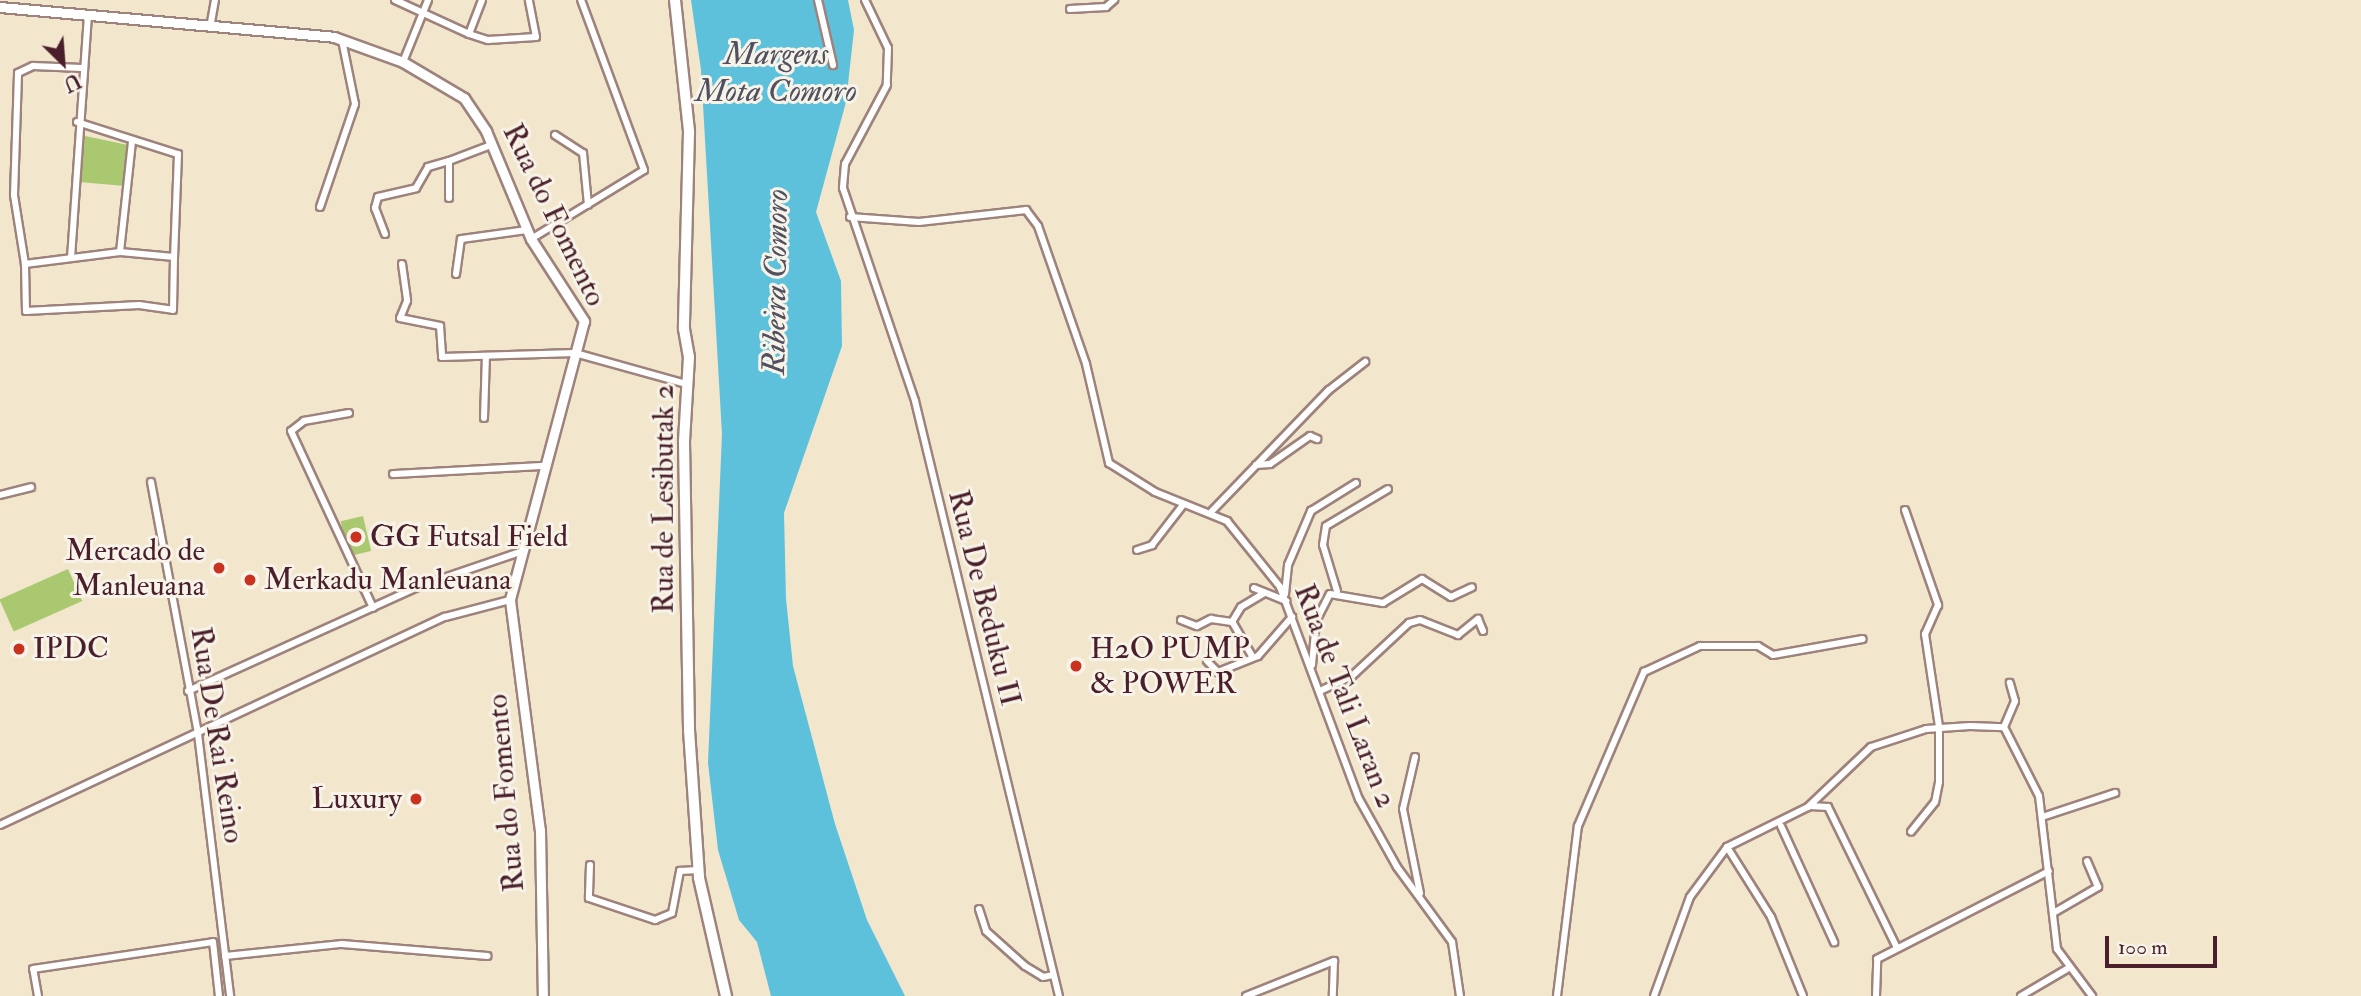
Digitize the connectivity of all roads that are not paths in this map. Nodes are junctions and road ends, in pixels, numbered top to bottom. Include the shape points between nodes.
1 (215, 0) edge
2 (395, 0) edge
3 (428, 0) edge
4 (482, 0) edge
5 (529, 0) edge
6 (581, 0) edge
7 (676, 0) edge
8 (818, 0) edge
9 (865, 0) edge
10 (1114, 0) edge
11 (0, 7) edge
12 (1070, 9) dead end
13 (423, 12) junction
14 (88, 15) junction
15 (209, 30) junction
16 (469, 34) junction
17 (342, 40) junction
18 (403, 62) junction
19 (833, 65) dead end
20 (82, 68) junction
21 (77, 122) junction
22 (555, 135) dead end
23 (132, 141) junction
24 (492, 145) junction
25 (449, 161) junction
26 (449, 198) dead end
27 (588, 205) junction
28 (320, 207) dead end
29 (850, 216) junction
30 (385, 234) dead end
31 (529, 235) junction
32 (120, 252) junction
33 (174, 257) junction
34 (71, 258) junction
35 (25, 264) junction
36 (402, 264) dead end
37 (456, 274) dead end
38 (575, 353) junction
39 (486, 356) junction
40 (1365, 362) dead end
41 (686, 384) junction
42 (349, 413) dead end
43 (484, 418) dead end
44 (1317, 439) dead end
45 (543, 466) junction
46 (1256, 466) junction
47 (393, 474) dead end
48 (151, 482) dead end
49 (1356, 483) dead end
50 (31, 487) dead end
51 (1388, 489) dead end
52 (0, 495) edge
53 (1183, 505) junction
54 (1905, 510) dead end
55 (1212, 511) junction
56 (1137, 550) dead end
57 (520, 552) junction
58 (1472, 587) dead end
59 (1254, 588) dead end
60 (1337, 591) junction
61 (1263, 594) junction
62 (1285, 599) junction
63 (510, 600) junction
64 (373, 608) junction
65 (1292, 617) junction
66 (1181, 621) dead end
67 (1232, 622) junction
68 (1483, 631) dead end
69 (1863, 639) dead end
70 (1252, 656) junction
71 (1207, 661) dead end
72 (1311, 667) junction
73 (2010, 683) dead end
74 (1322, 690) junction
75 (188, 691) junction
76 (1939, 727) junction
77 (2004, 727) junction
78 (198, 734) junction
79 (1415, 757) dead end
80 (2115, 793) dead end
81 (1808, 807) junction
82 (2045, 816) junction
83 (0, 825) edge
84 (1781, 826) junction
85 (1911, 832) dead end
86 (1727, 847) junction
87 (2087, 861) dead end
88 (590, 865) dead end
89 (698, 870) junction
90 (2049, 871) junction
91 (1421, 898) junction
92 (979, 909) dead end
93 (2055, 912) junction
94 (1834, 942) dead end
95 (1896, 948) junction
96 (488, 956) dead end
97 (225, 957) junction
98 (2067, 969) junction
99 (1053, 975) junction
100 (38, 996) edge
101 (219, 996) edge
102 (230, 996) edge
103 (543, 996) edge
104 (726, 996) edge
105 (1059, 996) edge
106 (1246, 996) edge
107 (1333, 996) edge
108 (1461, 996) edge
109 (1557, 996) edge
110 (1654, 996) edge
111 (1803, 996) edge
112 (1876, 996) edge
113 (2021, 996) edge
114 (2092, 996) edge

1 - 15 street
2 - 13 street
3 - 13 street
4 - 16 street
5 - 16 street via 536,37 498,41
6 - 27 street via 644,170
7 - 41 main road, Rua de Lesibutak 2 via 689,132
8 - 19 street
9 - 29 street, Rua De Beduku II via 888,48 888,72 845,164
10 - 12 street via 1106,7
11 - 14 street, Rua do Fomento
13 - 16 street
13 - 18 street
14 - 15 street, Rua do Fomento
14 - 20 street
15 - 17 street, Rua do Fomento
17 - 18 street, Rua do Fomento
17 - 28 street via 355,104
18 - 24 street, Rua do Fomento via 464,98
20 - 21 street
20 - 35 street via 33,66 18,73 14,195
21 - 23 street
21 - 34 street
22 - 27 street via 583,153
23 - 32 street
23 - 33 street via 178,154
24 - 25 street
24 - 31 street, Rua do Fomento
25 - 26 street
25 - 30 street via 428,167 416,188 378,197 375,208
27 - 31 street
29 - 53 street via 919,222 1026,210 1038,226 1086,363 1109,463
29 - 99 street, Rua De Beduku II via 915,401
31 - 37 street via 461,239
31 - 38 street, Rua do Fomento via 584,321
32 - 33 street
32 - 34 street
33 - 35 street via 173,310 139,305 26,311
34 - 35 street
36 - 39 street via 407,301 400,318 437,324 442,357
38 - 39 street
38 - 41 street
38 - 45 street, Rua do Fomento
39 - 43 street
40 - 46 street
41 - 89 main road, Rua de Lesibutak 2 via 689,730
42 - 64 street via 304,421 291,431
44 - 46 street via 1310,436 1270,464
45 - 47 street
45 - 57 street, Rua do Fomento
46 - 55 street
48 - 75 street, Rua De Rai Reino
49 - 62 street via 1311,511 1288,565
50 - 52 street
51 - 60 street via 1326,526 1323,545
53 - 55 street
53 - 56 street via 1152,545
54 - 76 street via 1938,605 1924,634
55 - 62 street, Rua de Tali Laran 2 via 1255,551
57 - 63 street, Rua do Fomento
57 - 64 street
58 - 60 street via 1451,597 1422,579 1383,603
59 - 61 street
60 - 72 street via 1316,621
61 - 62 street
61 - 67 street via 1241,607
62 - 65 street, Rua de Tali Laran 2
63 - 78 street via 445,617
63 - 103 street, Rua do Fomento via 540,830
64 - 75 street
65 - 70 street via 1274,644
65 - 72 street, Rua de Tali Laran 2
66 - 67 street via 1197,626 1211,619
67 - 70 street
68 - 74 street via 1478,619 1458,635 1420,620 1409,623 1352,676
69 - 109 street via 1773,655 1758,646 1700,646 1644,672 1578,826
70 - 71 street via 1218,672
72 - 74 street, Rua de Tali Laran 2
73 - 77 street via 2015,701
74 - 91 street, Rua de Tali Laran 2 via 1359,799
75 - 78 street, Rua De Rai Reino
76 - 77 street
76 - 81 street via 1871,747
76 - 85 street via 1935,802
77 - 82 street
78 - 83 street
78 - 97 street, Rua De Rai Reino
79 - 91 street via 1403,809
80 - 82 street
81 - 84 street
81 - 95 street via 1828,807
82 - 90 street
84 - 86 street via 1754,830
84 - 94 street
86 - 110 street via 1690,897
86 - 111 street via 1771,917
87 - 93 street via 2098,887
88 - 89 street via 589,898 655,920 672,913 680,871
89 - 104 main road, Rua de Lesibutak 2
90 - 93 street
90 - 95 street
91 - 108 street, Rua de Tali Laran 2 via 1452,942
92 - 99 street via 986,931 1025,966 1042,977
93 - 98 street via 2057,949
95 - 112 street via 1872,964
96 - 97 street via 342,944
97 - 102 street, Rua De Rai Reino
98 - 113 street
98 - 114 street
99 - 105 street, Rua De Beduku II
100 - 101 street via 33,969 213,942
106 - 107 street via 1334,961

